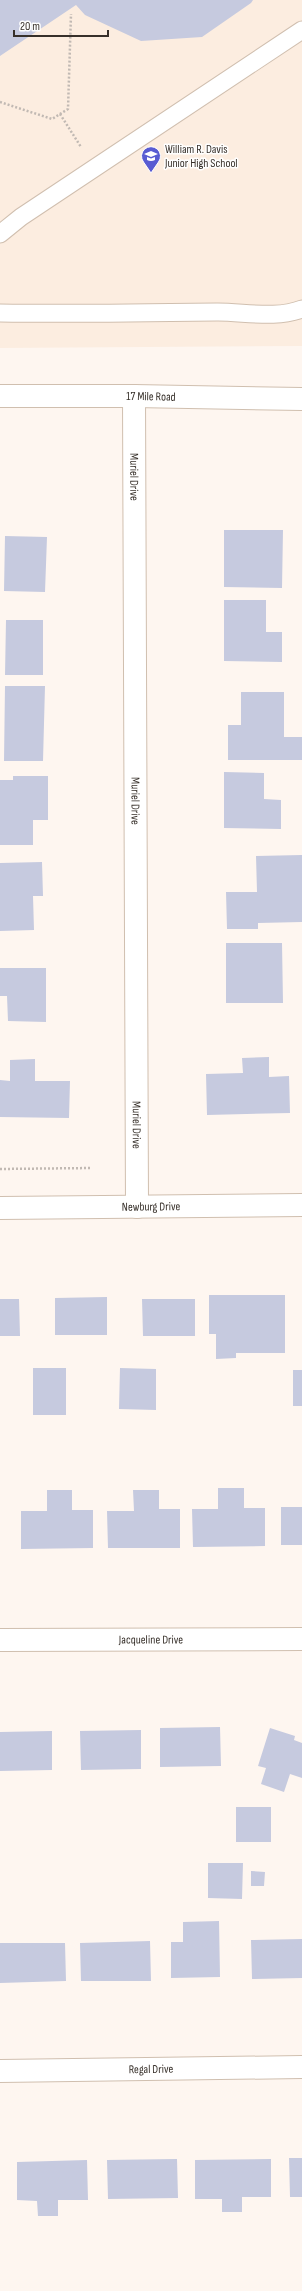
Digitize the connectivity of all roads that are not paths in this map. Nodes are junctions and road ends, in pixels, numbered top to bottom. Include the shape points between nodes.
1 (302, 30) edge
2 (0, 234) edge
3 (302, 309) edge
4 (0, 313) edge
5 (0, 396) edge
6 (134, 396) junction
7 (302, 399) edge
8 (302, 1205) edge
9 (137, 1207) junction
10 (0, 1208) edge
11 (302, 1638) edge
12 (0, 1640) edge
13 (302, 2067) edge
14 (0, 2071) edge

1 - 2 lane via 21,217
3 - 4 lane via 289,314
5 - 6 street, 17 Mile Road
6 - 7 street, 17 Mile Road
6 - 9 street, Muriel Drive
8 - 9 street, Newburg Drive
9 - 10 street, Newburg Drive
11 - 12 street, Jacqueline Drive
13 - 14 street, Regal Drive

